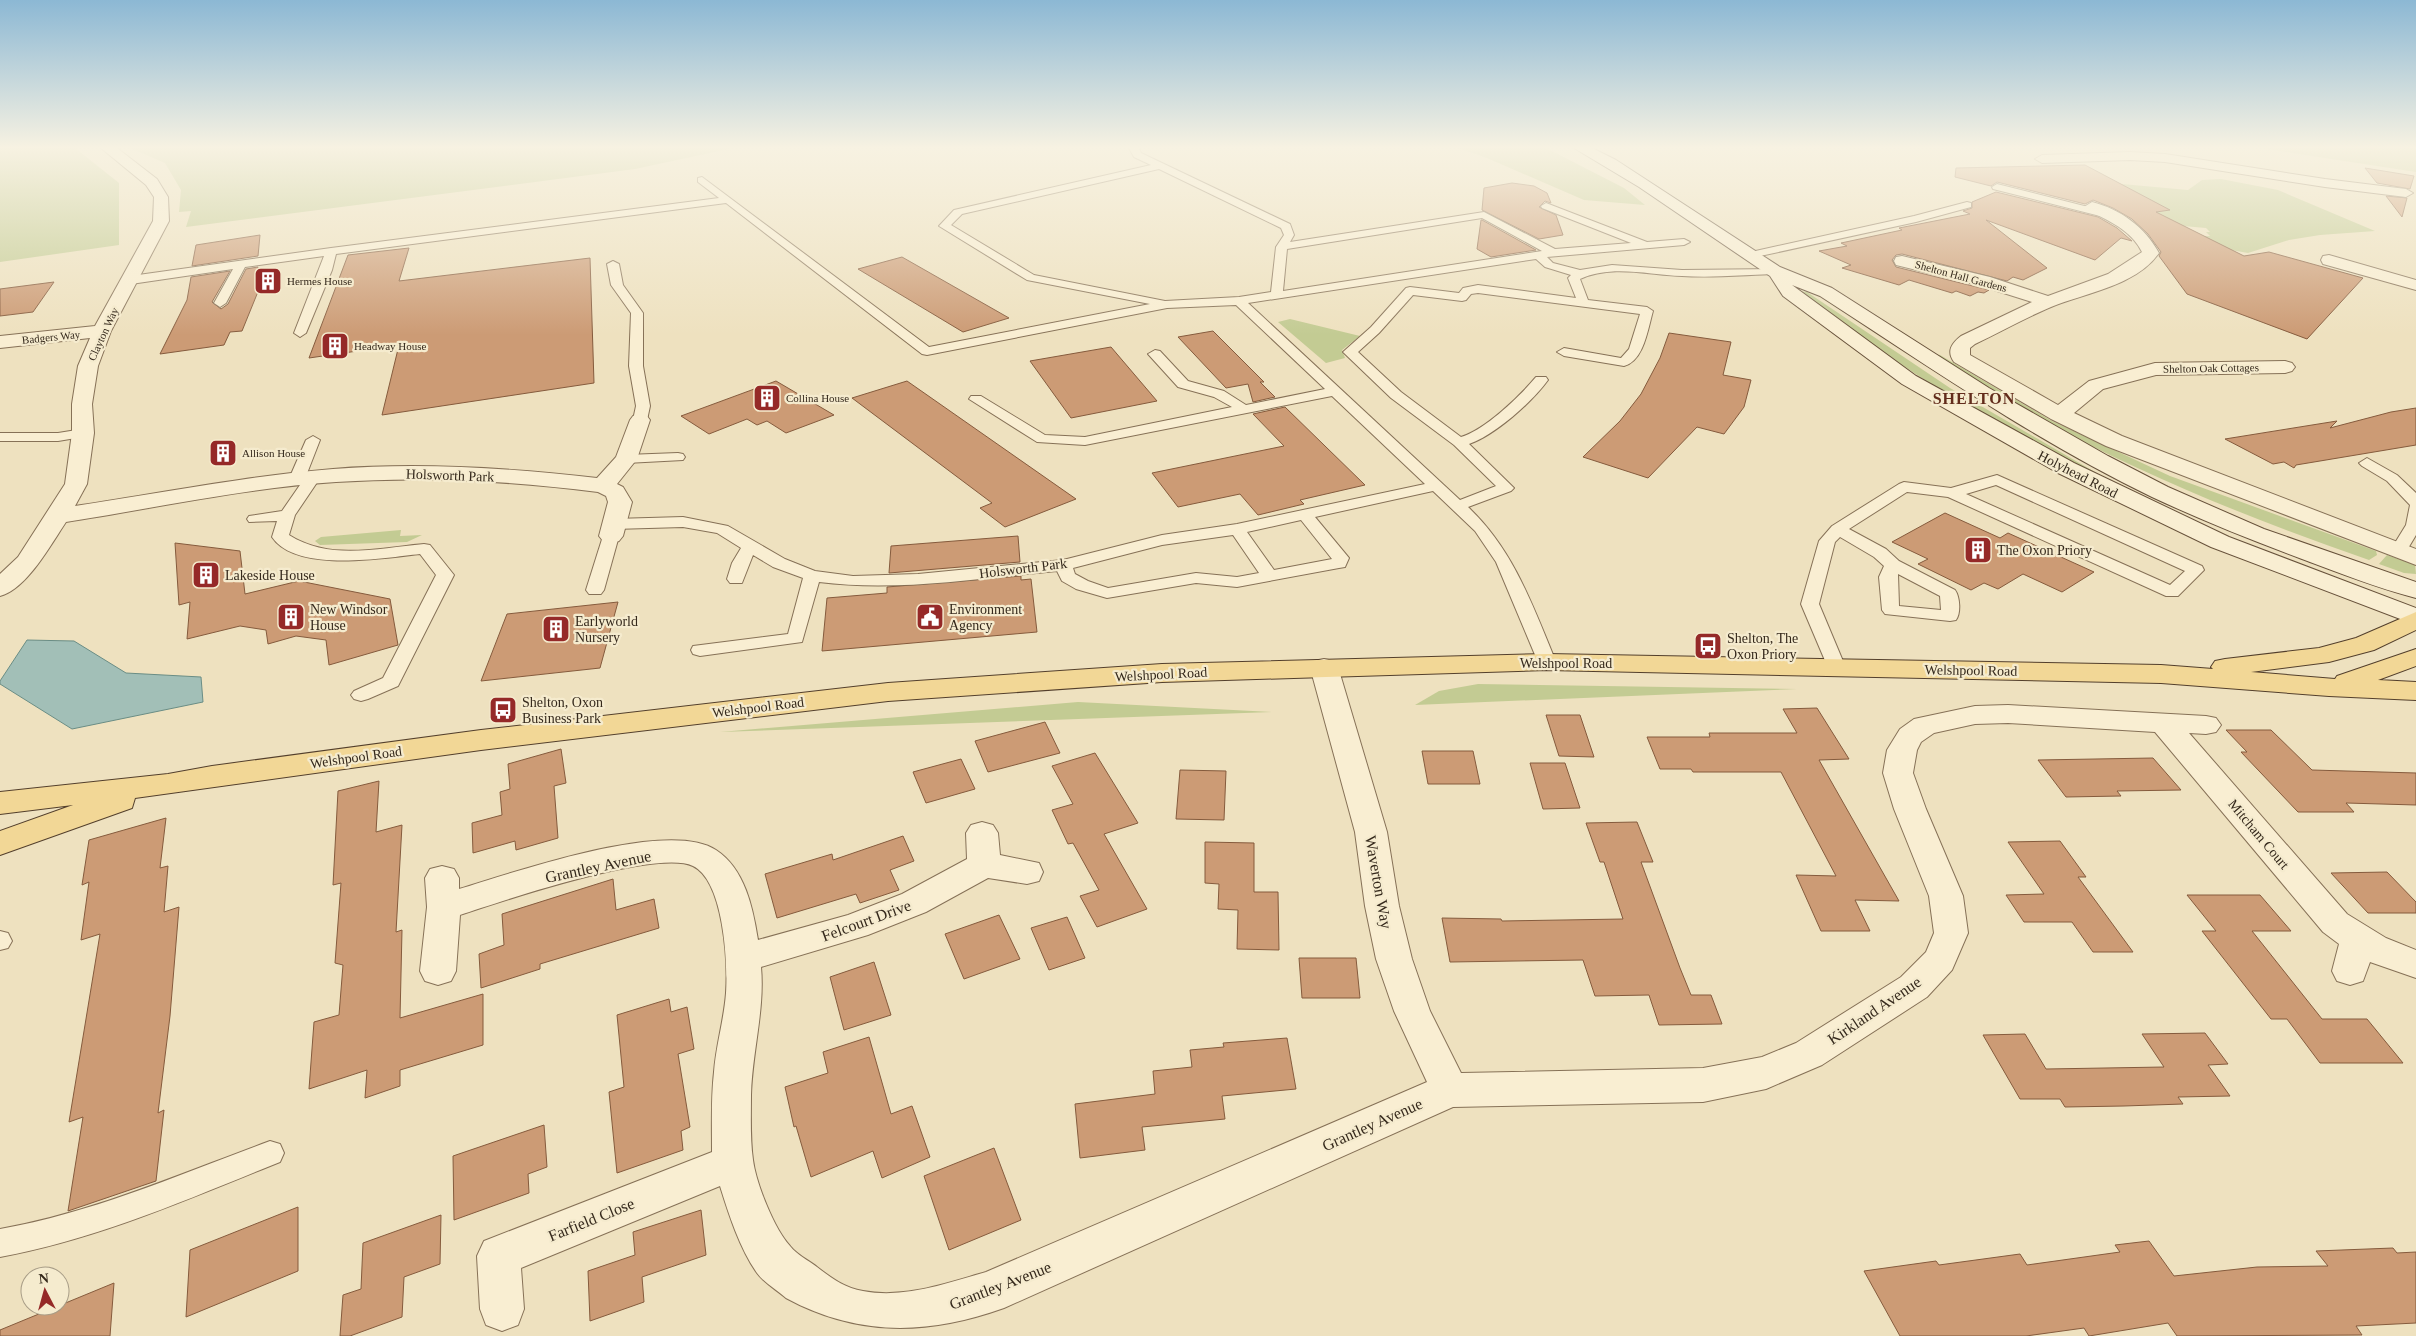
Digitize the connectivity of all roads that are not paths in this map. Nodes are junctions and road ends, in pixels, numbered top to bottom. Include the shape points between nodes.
1 (161, 210) edge
2 (646, 210) edge
3 (740, 210) edge
4 (965, 210) edge
5 (1253, 210) edge
6 (1557, 210) edge
7 (1684, 210) edge
8 (1948, 210) edge
9 (2093, 210) edge
10 (2090, 212) dead end
11 (2108, 214) junction
12 (1684, 242) dead end
13 (1646, 245) junction
14 (1282, 247) junction
15 (330, 251) junction
16 (1553, 253) junction
17 (1752, 255) junction
18 (1538, 256) junction
19 (2329, 260) dead end
20 (1902, 261) dead end
21 (241, 264) junction
22 (613, 264) dead end
23 (1774, 271) junction
24 (1580, 274) junction
25 (131, 280) junction
26 (2416, 285) edge
27 (1277, 294) junction
28 (1239, 301) junction
29 (1583, 302) junction
30 (2049, 302) junction
31 (220, 303) dead end
32 (1166, 304) junction
33 (102, 331) junction
34 (300, 333) dead end
35 (0, 342) edge
36 (1564, 352) dead end
37 (1155, 354) dead end
38 (2285, 367) dead end
39 (1541, 380) dead end
40 (1335, 391) junction
41 (976, 399) dead end
42 (1244, 409) junction
43 (2058, 414) junction
44 (640, 420) joint
45 (83, 434) junction
46 (0, 437) edge
47 (313, 440) dead end
48 (1459, 442) junction
49 (678, 457) dead end
50 (626, 460) junction
51 (2367, 462) dead end
52 (304, 478) junction
53 (603, 486) junction
54 (1437, 486) junction
55 (1951, 493) junction
56 (2416, 502) edge
57 (1457, 506) junction
58 (2416, 508) edge
59 (287, 515) junction
60 (1305, 515) junction
61 (58, 516) junction
62 (255, 519) dead end
63 (1838, 529) junction
64 (612, 530) junction
65 (1237, 530) junction
66 (750, 546) junction
67 (2407, 555) edge
68 (1063, 564) junction
69 (1893, 565) dead end
70 (812, 576) junction
71 (1270, 576) junction
72 (736, 579) dead end
73 (0, 588) edge
74 (595, 590) dead end
75 (2416, 590) edge
76 (2416, 619) edge
77 (700, 650) dead end
78 (2416, 657) edge
79 (1547, 662) junction
80 (1836, 666) junction
81 (1324, 667) junction
82 (2161, 674) junction
83 (2329, 687) junction
84 (2416, 691) edge
85 (361, 695) dead end
86 (2164, 723) junction
87 (2206, 725) dead end
88 (168, 784) junction
89 (0, 803) edge
90 (0, 843) edge
91 (1027, 872) dead end
92 (742, 959) junction
93 (2416, 964) edge
94 (438, 971) dead end
95 (1450, 1090) junction
96 (270, 1153) dead end
97 (733, 1162) junction
98 (0, 1243) edge
99 (502, 1310) dead end

1 - 25 street, Clayton Way via 161,221
2 - 15 lane
3 - 32 lane via 927,351
4 - 32 lane via 958,212 944,226 1030,278
5 - 14 lane via 1286,226 1289,236
6 - 13 lane
7 - 17 street, Holyhead Road
8 - 17 lane
9 - 11 lane
10 - 11 street
11 - 30 street via 2137,231 2147,242 2151,253 2113,280
12 - 13 lane
13 - 16 lane
14 - 16 lane via 1484,215
14 - 27 lane
15 - 21 lane
15 - 34 lane via 326,270
16 - 18 lane
17 - 23 street, Holyhead Road
18 - 24 lane via 1549,265
18 - 27 lane
19 - 26 street via 2381,271
20 - 30 street, Shelton Hall Gardens via 1942,266
21 - 25 lane
21 - 31 lane
22 - 44 lane via 613,279 637,313 636,366 643,406
23 - 24 lane via 1684,273 1622,268 1583,271
23 - 75 street, Holyhead Road via 1826,292 1982,392 2160,492 2256,534
23 - 76 street, Holyhead Road via 1789,292 1833,326 1909,380 2001,433 2220,542
24 - 29 lane via 1574,278
25 - 33 street, Clayton Way
27 - 28 lane
28 - 32 lane
28 - 40 lane
29 - 36 lane via 1647,311 1635,350 1624,362
29 - 48 lane via 1478,288 1467,291 1462,297 1410,291 1350,352 1396,395
30 - 43 street via 1960,346 1961,358
33 - 35 street, Badgers Way
33 - 45 street, Clayton Way via 88,366 82,404
37 - 42 lane via 1183,384 1219,394
38 - 43 street, Shelton Oak Cottages via 2155,369 2096,385
39 - 48 lane via 1478,436
40 - 42 lane
40 - 54 lane
41 - 42 lane via 1042,439 1085,441
43 - 67 street via 2132,448
44 - 50 street
45 - 46 lane
45 - 61 street, Clayton Way via 78,451 76,484
47 - 52 lane
48 - 57 lane via 1506,488
49 - 50 lane
50 - 53 street
51 - 56 lane via 2392,478
52 - 53 street, Holsworth Park via 415,473 495,476
52 - 59 lane via 306,489
52 - 61 street, Holsworth Park
53 - 64 street via 616,492 620,502
54 - 57 lane
54 - 60 lane, Holsworth Park
55 - 55 lane via 1997,480 2196,570 2172,592
55 - 63 lane via 1904,487
57 - 79 lane via 1481,528 1504,562
58 - 67 lane
59 - 62 lane
59 - 85 lane via 280,537 300,549 336,557 424,549 445,575 391,682
60 - 65 lane, Holsworth Park
60 - 71 lane via 1341,558 1339,563
61 - 73 street, Clayton Way via 27,562
63 - 69 lane via 1880,552
63 - 80 lane via 1827,541 1810,604
64 - 66 lane, Holsworth Park via 648,521 698,524 722,529
64 - 74 lane
65 - 68 lane, Holsworth Park via 1162,540
65 - 71 lane
66 - 70 lane, Holsworth Park via 779,564
66 - 72 lane via 740,563
68 - 70 lane, Holsworth Park via 918,579 853,580
68 - 71 lane via 1068,577 1107,593 1196,578 1238,582
70 - 77 lane via 796,638
76 - 82 main road, Welshpool Road via 2365,644 2319,656
78 - 83 main road, Welshpool Road
79 - 80 main road, Welshpool Road
79 - 81 main road, Welshpool Road
80 - 82 main road, Welshpool Road
81 - 88 main road, Welshpool Road via 1162,673 888,692 481,740
81 - 95 street, Waverton Way via 1371,832 1394,959 1412,1011
82 - 83 main road, Welshpool Road
83 - 84 main road, Welshpool Road
86 - 87 street, Kirkland Avenue
86 - 93 street, Mitcham Court via 2335,923 2354,956 2382,952
86 - 95 street, Kirkland Avenue via 1975,715 1924,726 1910,736 1902,750 1898,773 1946,896 1951,933 1940,960 1914,987 1809,1054 1766,1073 1696,1086
88 - 89 main road, Welshpool Road
88 - 90 main road, Welshpool Road
91 - 92 street, Felcourt Drive via 983,849 914,904 856,926
92 - 94 street, Grantley Avenue via 736,914 730,891 720,872 700,856 674,852 634,855 443,893
92 - 97 street, Grantley Avenue via 744,992 733,1063
95 - 97 street, Grantley Avenue via 988,1293 938,1309 892,1317 846,1312 806,1289 772,1258
96 - 98 lane via 40,1238
97 - 99 street, Farfield Close via 499,1256

